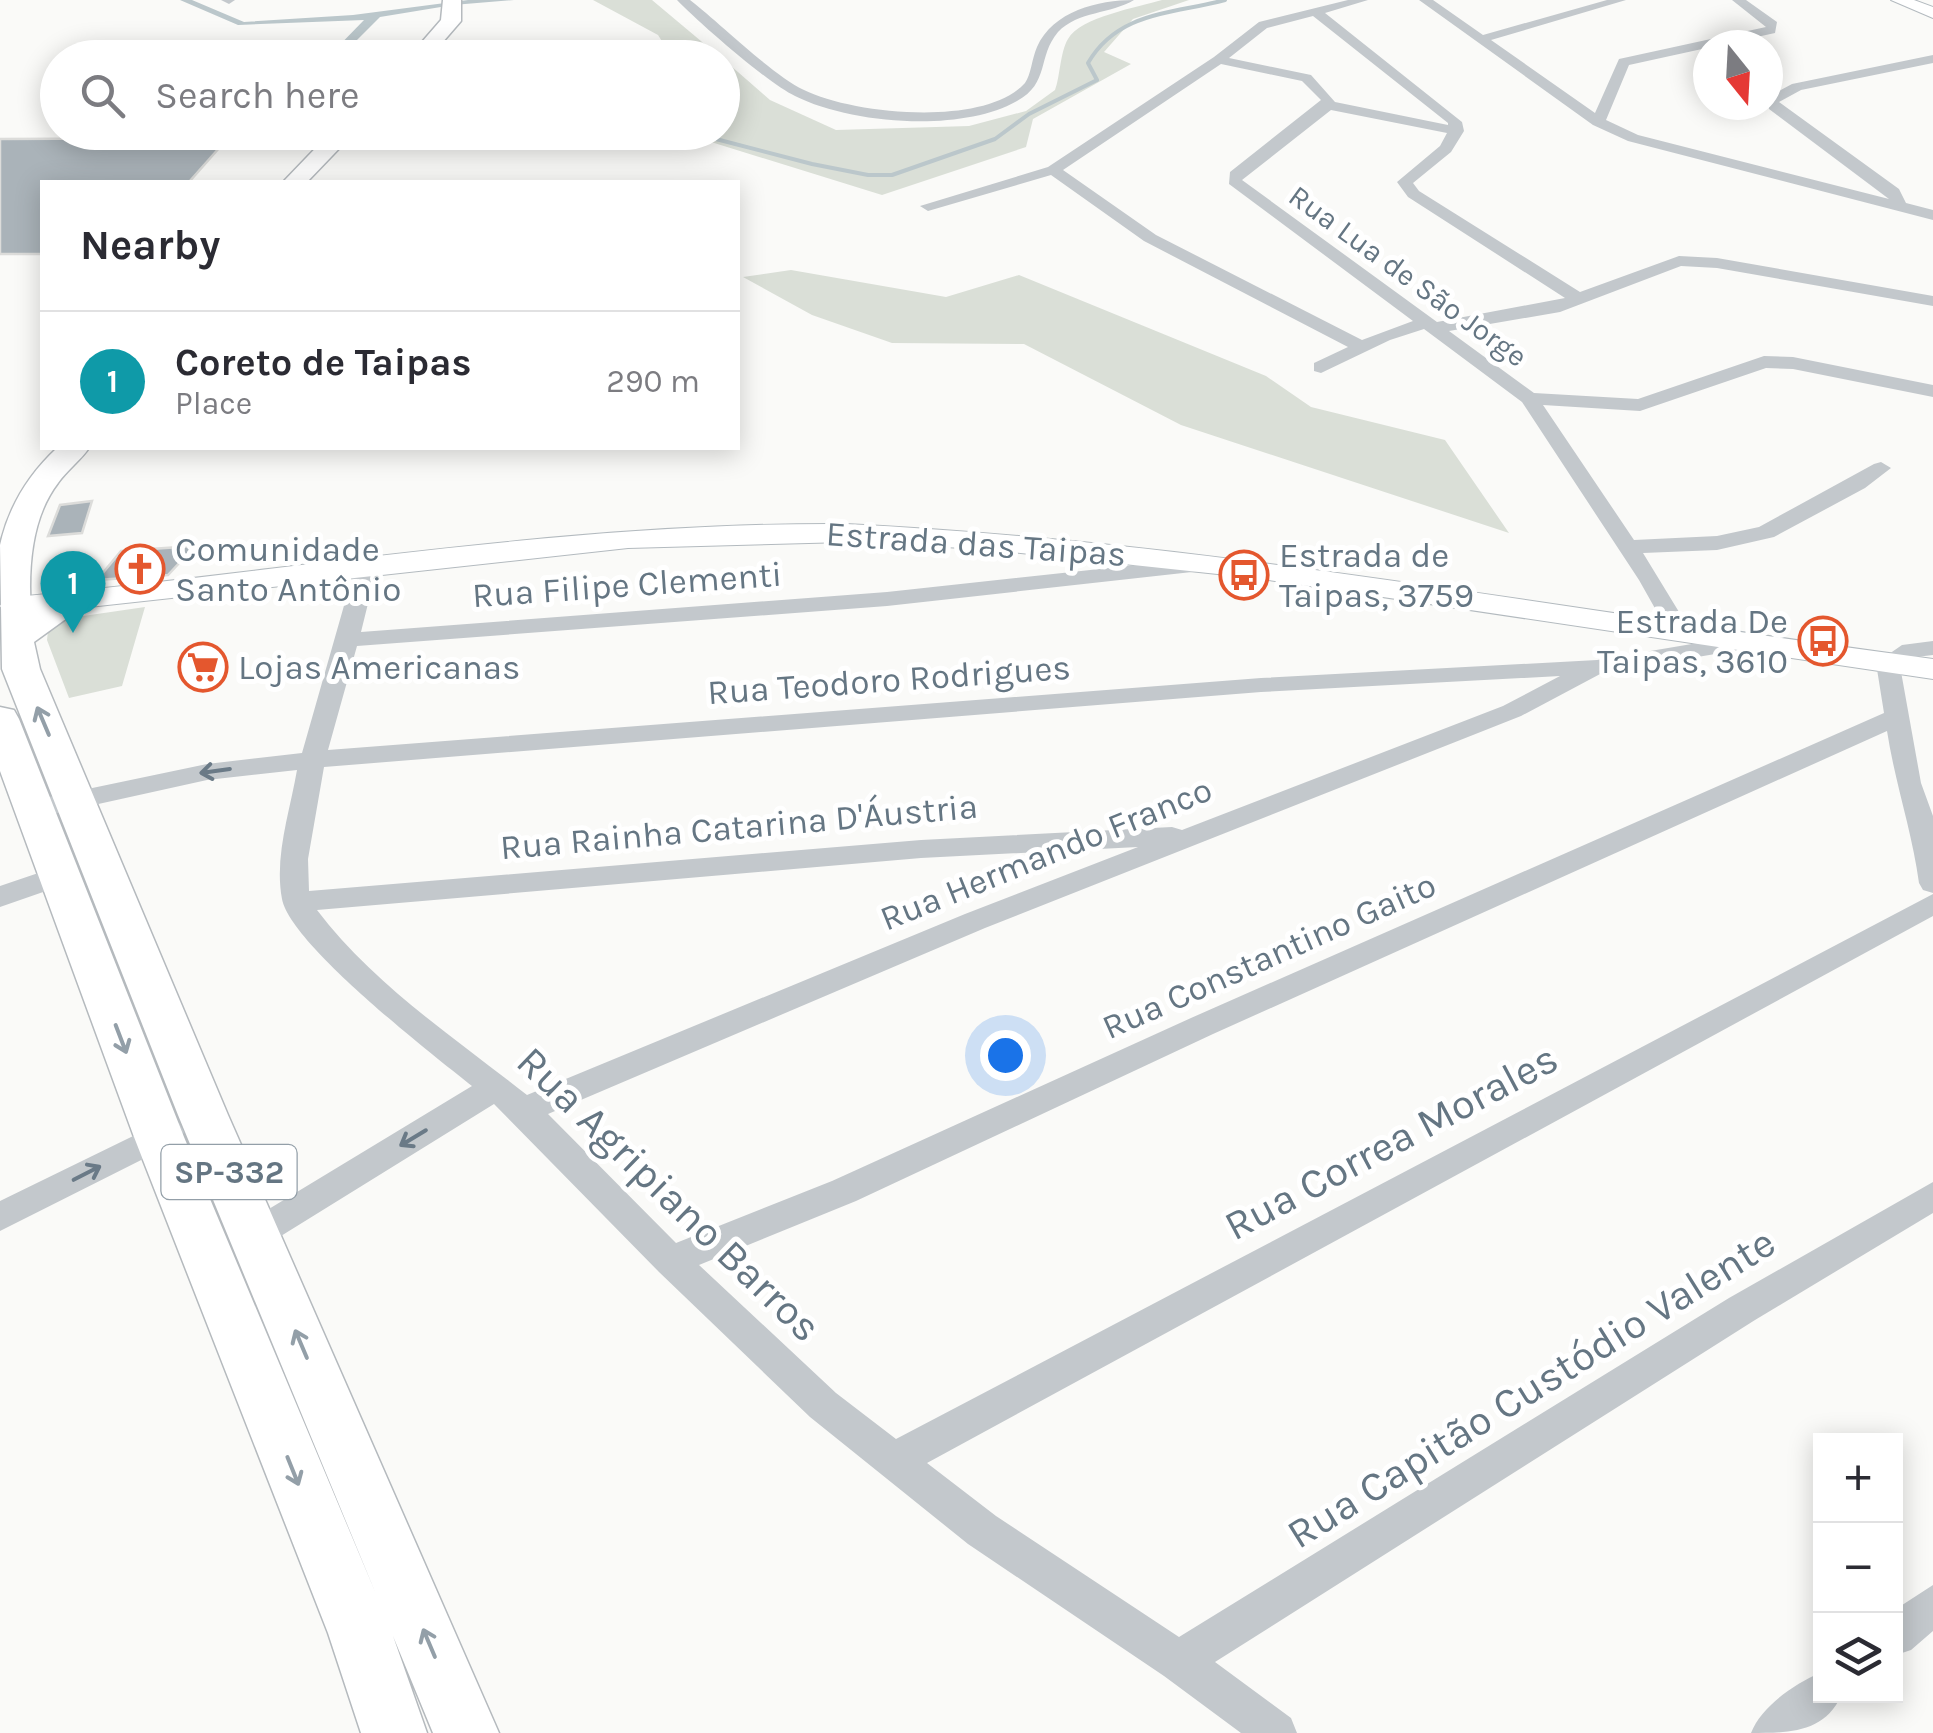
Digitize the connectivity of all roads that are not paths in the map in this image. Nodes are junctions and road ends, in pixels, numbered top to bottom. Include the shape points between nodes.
1 (683, 0) edge
2 (1128, 0) edge
3 (1362, 0) edge
4 (1426, 0) edge
5 (1620, 0) edge
6 (1738, 0) edge
7 (1898, 0) edge
8 (460, 3) edge
9 (1063, 4) dead end
10 (1318, 6) edge
11 (1082, 13) junction
12 (1931, 13) edge
13 (434, 40) edge
14 (450, 40) edge
15 (732, 40) edge
16 (1478, 40) junction
17 (740, 46) edge
18 (1218, 60) junction
19 (1933, 60) edge
20 (1328, 105) junction
21 (1436, 106) junction
22 (1395, 118) junction
23 (1598, 122) junction
24 (1457, 131) junction
25 (326, 150) edge
26 (351, 150) edge
27 (1053, 170) junction
28 (296, 180) edge
29 (322, 180) edge
30 (928, 206) dead end
31 (1899, 206) junction
32 (1933, 215) edge
33 (1580, 299) junction
34 (1933, 301) edge
35 (1431, 326) junction
36 (1361, 346) junction
37 (1321, 368) dead end
38 (1933, 391) edge
39 (1529, 398) junction
40 (47, 450) edge
41 (72, 450) edge
42 (1880, 468) dead end
43 (11, 488) edge
44 (0, 515) edge
45 (1628, 547) junction
46 (1212, 564) junction
47 (366, 567) junction
48 (74, 600) joint
49 (10, 613) edge
50 (1678, 630) junction
51 (345, 640) junction
52 (1750, 641) junction
53 (1933, 648) edge
54 (1888, 664) junction
55 (1597, 667) junction
56 (1933, 669) edge
57 (1896, 717) junction
58 (0, 718) edge
59 (312, 760) junction
60 (55, 804) junction
61 (1928, 829) edge
62 (1189, 835) junction
63 (59, 876) junction
64 (1933, 883) edge
65 (0, 897) edge
66 (296, 902) junction
67 (1933, 904) edge
68 (163, 1016) junction
69 (497, 1087) junction
70 (524, 1110) junction
71 (181, 1126) junction
72 (1933, 1196) edge
73 (0, 1217) edge
74 (256, 1234) junction
75 (672, 1261) junction
76 (893, 1462) junction
77 (1933, 1605) edge
78 (1903, 1629) edge
79 (1179, 1661) junction
80 (1813, 1700) edge
81 (394, 1733) edge
82 (466, 1733) edge
83 (1276, 1733) edge
84 (1772, 1733) edge

1 - 15 street
2 - 11 street
3 - 10 street
4 - 16 street
5 - 16 street
6 - 23 street via 1770,19 1771,30 1624,62
7 - 12 main road
8 - 13 main road
8 - 14 main road via 463,24
9 - 11 street
10 - 18 street via 1263,25
10 - 21 street
11 - 17 street via 1046,35 1033,83 1010,100 952,113 881,115 835,108 796,92
16 - 23 street
18 - 20 street via 1306,78 1325,93
18 - 27 street
19 - 31 street via 1797,87 1772,100 1894,192
20 - 22 street
20 - 35 street, Rua Lua de São Jorge via 1234,181
21 - 22 street
21 - 24 street via 1456,122
22 - 24 street
23 - 31 street via 1652,144
24 - 33 street via 1407,188
25 - 28 main road
26 - 29 main road
27 - 30 street
27 - 36 street via 1150,238
31 - 32 street
33 - 34 street via 1649,269 1689,260
33 - 35 street via 1529,314
35 - 36 street
35 - 39 street, Rua Lua de São Jorge
36 - 37 street
38 - 39 street via 1764,362 1640,405
39 - 45 street, Rua Lua de São Jorge
40 - 43 main road
41 - 49 main road, SP-332 via 39,485 24,515
42 - 45 street via 1766,532
43 - 44 main road
45 - 50 street, Rua Lua de São Jorge
46 - 47 main road, Estrada das Taipas via 979,540 746,532
46 - 50 main road, Estrada das Taipas
46 - 51 street, Rua Filipe Clementi via 879,602
47 - 48 main road, Estrada das Taipas
47 - 51 street
48 - 49 main road
60 -> 49 main road, SP-332
50 - 52 main road, Estrada das Taipas
51 - 59 street
52 - 54 main road, Estrada das Taipas
52 - 55 street, Rua Teodoro Rodrigues
53 - 54 street via 1910,650
54 - 56 main road, Estrada das Taipas
54 - 57 street
55 - 59 street, Rua Teodoro Rodrigues via 1280,683
55 - 62 street, Rua Hermando Franco via 1512,711
57 - 61 street via 1908,783
57 - 75 street, Rua Constantino Gaito via 844,1191
58 - 60 main road, SP-332
59 -> 60 street, Rua Teodoro Rodrigues via 207,772
59 - 66 street via 294,859
60 - 63 main road, SP-332
60 - 68 main road, SP-332
61 - 64 street
62 - 66 street, Rua Rainha Catarina D'Áustria via 960,846
62 - 70 street, Rua Hermando Franco
63 - 65 street
63 - 68 main road via 86,889 124,980
63 -> 71 main road, SP-332
66 - 69 street, Rua Agripiano Barros via 356,973
67 - 76 street, Rua Correa Morales
68 - 71 main road, SP-332
69 - 70 street, Rua Agripiano Barros
69 -> 74 street
70 - 75 street, Rua Agripiano Barros
73 -> 71 street
71 - 74 main road, SP-332
71 -> 81 main road, SP-332
72 - 79 street, Rua Capitão Custódio Valente
82 -> 74 main road, SP-332
75 - 76 street, Rua Agripiano Barros
76 - 79 street, Rua Agripiano Barros
77 - 78 street
79 - 83 street, Rua Agripiano Barros
80 - 84 street

